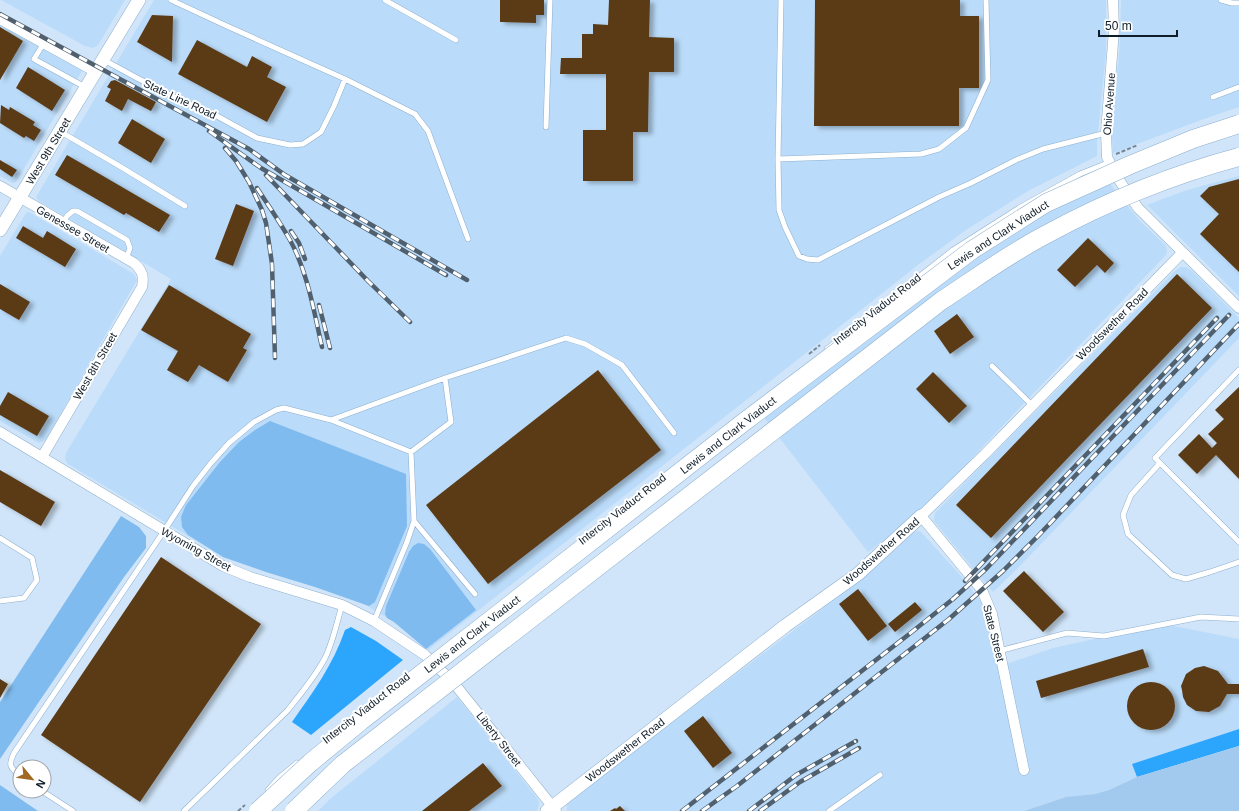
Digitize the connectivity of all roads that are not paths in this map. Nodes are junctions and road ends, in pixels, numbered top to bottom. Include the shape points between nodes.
1 (139, 0) edge
2 (171, 0) edge
3 (385, 0) edge
4 (550, 0) edge
5 (780, 0) edge
6 (986, 0) edge
7 (1114, 0) edge
8 (1221, 0) edge
9 (1239, 3) edge
10 (0, 19) edge
11 (456, 40) dead end
12 (44, 43) junction
13 (103, 59) junction
14 (96, 72) junction
15 (345, 79) junction
16 (86, 87) junction
17 (1239, 87) edge
18 (1213, 98) dead end
19 (1239, 124) edge
20 (546, 126) dead end
21 (60, 131) junction
22 (1106, 133) junction
23 (1239, 157) edge
24 (778, 159) junction
25 (1110, 162) junction
26 (0, 186) edge
27 (20, 198) junction
28 (185, 206) dead end
29 (63, 223) junction
30 (0, 230) edge
31 (468, 239) dead end
32 (1182, 253) junction
33 (126, 259) junction
34 (142, 274) joint
35 (1239, 308) edge
36 (822, 352) dead end
37 (992, 366) dead end
38 (1239, 370) edge
39 (444, 378) junction
40 (1032, 405) junction
41 (331, 420) junction
42 (0, 432) edge
43 (674, 433) dead end
44 (411, 452) junction
45 (42, 457) junction
46 (1160, 463) junction
47 (921, 516) junction
48 (414, 521) junction
49 (164, 532) junction
50 (0, 538) edge
51 (1239, 542) edge
52 (1239, 562) edge
53 (475, 594) dead end
54 (0, 601) edge
55 (342, 605) junction
56 (1239, 619) edge
57 (374, 621) junction
58 (999, 651) junction
59 (441, 669) joint
60 (303, 758) dead end
61 (12, 770) edge
62 (1024, 770) dead end
63 (880, 775) dead end
64 (264, 794) dead end
65 (52, 797) edge
66 (551, 810) edge
67 (73, 811) edge
68 (184, 811) edge
69 (258, 811) edge
70 (294, 811) edge
71 (829, 811) edge

1 - 13 street, West 9th Street
2 - 15 lane
3 - 11 lane
4 - 20 lane
5 - 24 lane
6 - 24 lane via 988,80 966,128 954,138 939,149 921,154
7 - 22 street, Ohio Avenue
8 - 9 lane
10 - 12 street
12 - 14 street
12 - 16 lane via 34,59
13 - 14 street, West 9th Street
13 - 15 lane, State Line Road via 257,138 290,146 303,144 321,132
14 - 16 street, West 9th Street
15 - 31 lane via 415,114 428,131
16 - 21 street, West 9th Street
17 - 18 lane
19 - 69 highway, Lewis and Clark Viaduct, bridge via 1193,139 1046,203 972,250 744,422 361,721 310,762
21 - 27 street, West 9th Street
21 - 28 lane
22 - 24 lane via 1044,149 1016,160 818,260 799,256 785,227 778,197
22 - 25 street, Ohio Avenue via 1107,156
23 - 70 highway, bridge via 1200,168 1098,208 1039,238 941,301 343,764
25 - 32 street, Ohio Avenue via 1138,208
25 - 36 lane, Intercity Viaduct Road via 1080,174 1019,208 953,250
26 - 27 street, Genessee Street
27 - 29 street, Genessee Street
27 - 30 street, West 9th Street
29 - 33 street, Genessee Street
29 - 33 lane via 72,211 77,211 127,240 130,248
32 - 35 street, Ohio Avenue
32 - 40 street, Woodswether Road
33 - 34 street, Genessee Street via 140,268
34 - 45 street, West 8th Street via 142,287
37 - 40 lane
38 - 46 lane via 1154,458
39 - 41 lane
39 - 43 lane via 566,338 585,344 622,365
39 - 44 lane via 451,422
40 - 47 street, Woodswether Road
41 - 44 lane
41 - 49 lane via 284,408 254,422 229,443 211,463
42 - 45 street, Wyoming Street
44 - 48 lane
45 - 49 street, Wyoming Street
46 - 51 lane
46 - 52 lane via 1131,495 1123,515 1128,534 1172,575 1186,579
47 - 58 street, State Street via 982,590 992,614
47 - 66 street, Woodswether Road via 858,574 785,626
48 - 53 lane
48 - 57 lane
49 - 55 street, Wyoming Street via 223,566 250,577
49 - 61 lane via 14,753 10,762
50 - 54 lane via 32,558 37,580 24,598
55 - 57 street, Wyoming Street
55 - 68 lane via 325,658 301,694 287,711
56 - 58 lane via 1201,617 1104,636 1067,633
57 - 59 street, Wyoming Street
58 - 62 street, State Street
59 - 66 street, Liberty Street
60 - 64 lane
63 - 71 lane
65 - 67 lane

